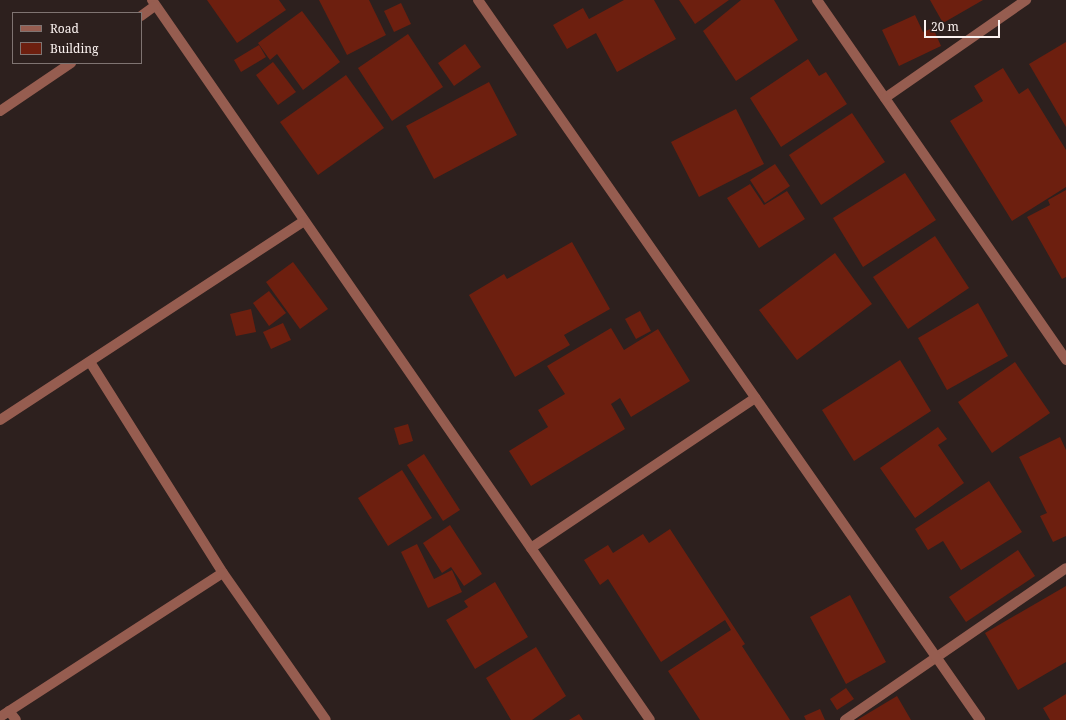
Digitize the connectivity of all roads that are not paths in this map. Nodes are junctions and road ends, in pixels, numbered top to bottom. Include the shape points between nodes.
1 (478, 0) edge
2 (817, 0) edge
3 (1026, 0) edge
4 (153, 3) edge
5 (142, 15) edge
6 (70, 64) edge
7 (884, 98) junction
8 (0, 111) edge
9 (304, 221) junction
10 (1066, 360) edge
11 (90, 362) junction
12 (756, 398) junction
13 (0, 420) edge
14 (531, 548) junction
15 (1066, 568) edge
16 (223, 574) junction
17 (937, 659) junction
18 (9, 711) junction
19 (0, 717) edge
20 (16, 720) edge
21 (326, 720) edge
22 (650, 720) edge
23 (845, 720) edge
24 (980, 720) edge

1 - 12 street
2 - 7 street
3 - 7 street
4 - 5 street
4 - 9 street
6 - 8 street
7 - 10 street
9 - 11 street
9 - 14 street
11 - 13 street
11 - 16 street
12 - 14 street
12 - 17 street
14 - 22 street
15 - 17 street
16 - 18 street
16 - 21 street
17 - 23 street
17 - 24 street
18 - 19 street
18 - 20 street

